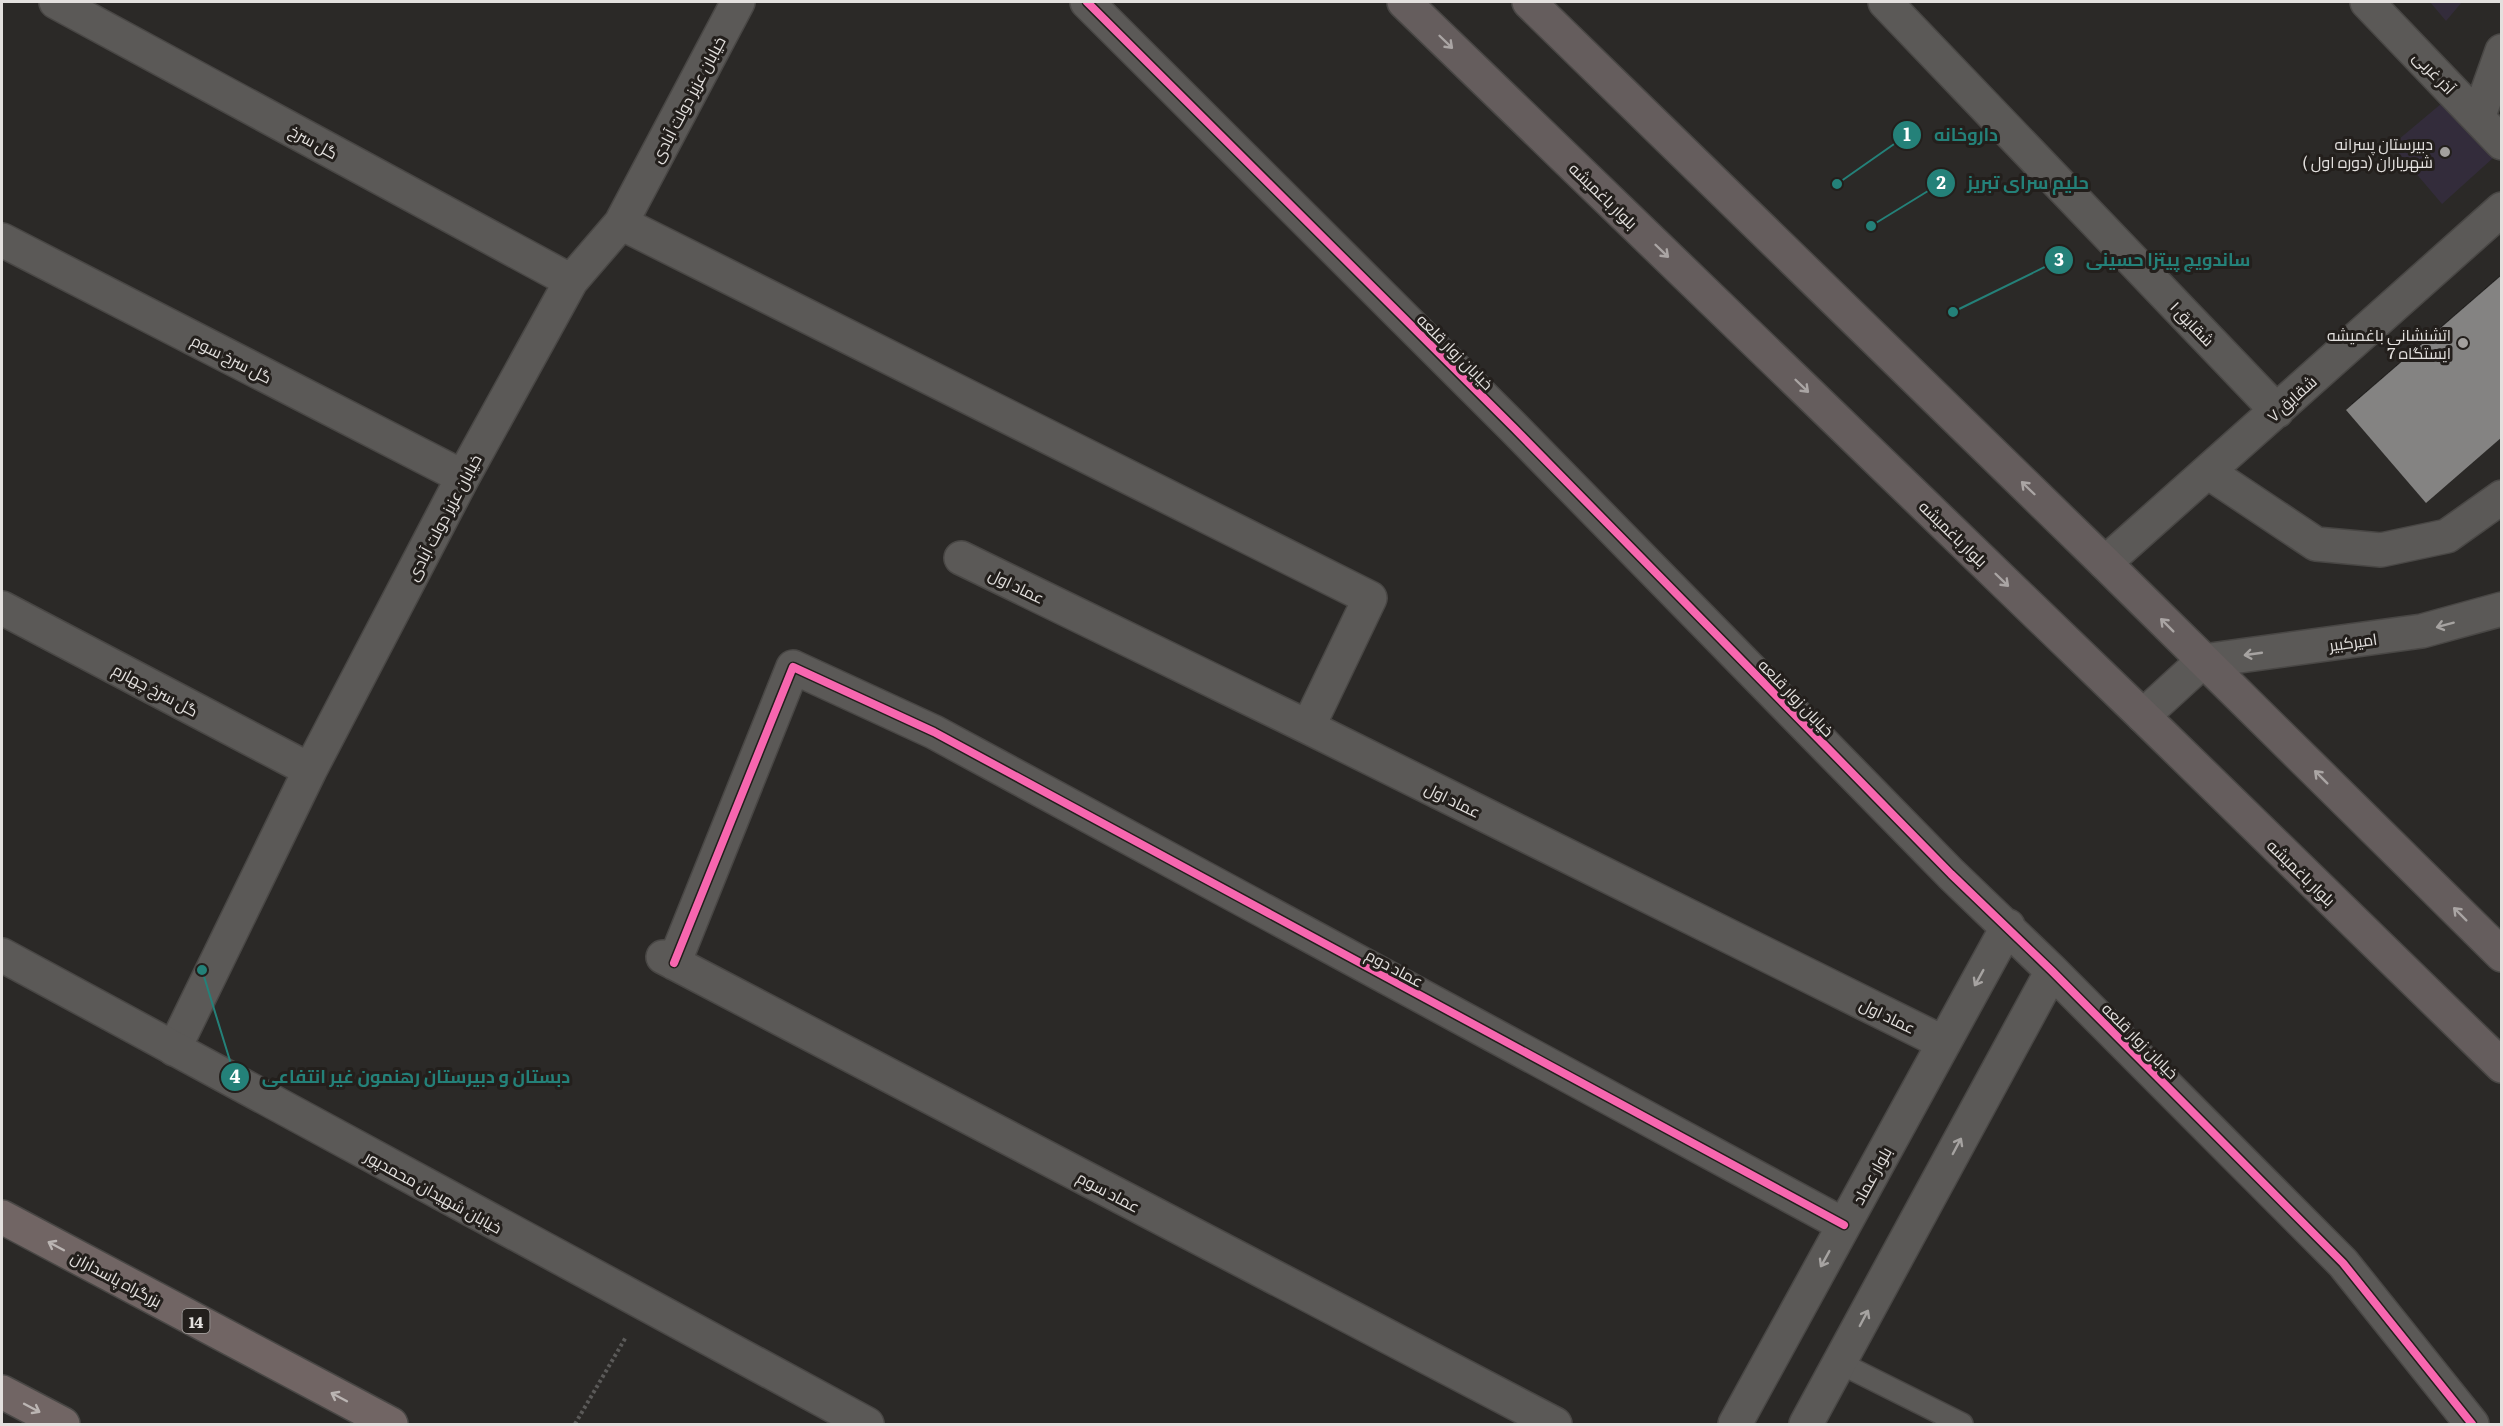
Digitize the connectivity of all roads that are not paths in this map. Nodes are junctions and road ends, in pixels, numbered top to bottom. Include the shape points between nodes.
1 (56, 2) edge
2 (738, 2) edge
3 (1087, 2) edge
4 (1404, 2) edge
5 (1529, 2) edge
6 (1885, 2) edge
7 (2367, 2) edge
8 (2502, 51) edge
9 (2478, 118) junction
10 (2502, 143) edge
11 (2502, 209) edge
12 (621, 223) junction
13 (2, 240) edge
14 (571, 281) junction
15 (2277, 411) junction
16 (2208, 472) junction
17 (464, 477) junction
18 (2502, 497) edge
19 (961, 558) dead end
20 (2105, 563) junction
21 (2, 608) edge
22 (2502, 609) edge
23 (2203, 661) junction
24 (2143, 716) junction
25 (1308, 727) junction
26 (310, 770) junction
27 (2008, 926) junction
28 (2502, 955) edge
29 (2, 956) edge
30 (669, 960) joint
31 (2052, 970) junction
32 (1944, 1043) junction
33 (174, 1049) junction
34 (2502, 1066) edge
35 (2, 1217) edge
36 (1844, 1225) junction
37 (1840, 1363) junction
38 (2, 1392) edge
39 (63, 1425) edge
40 (391, 1425) edge
41 (867, 1425) edge
42 (1555, 1425) edge
43 (1735, 1425) edge
44 (1806, 1425) edge
45 (1962, 1425) edge
46 (2472, 1425) edge

1 - 14 street, گل سرخ
2 - 12 street, خیابان عزیز دولت آبادی
3 - 27 street, خیابان زوار قلعه via 1514,428 1951,874
4 -> 24 main road, بلوار باغمیشه
20 -> 5 main road
6 - 15 street, شقایق ۱
7 - 9 street, آذر غربی
8 - 9 street
9 - 10 street, آذر غربی
11 - 15 street, شقایق ۷
12 - 14 street, خیابان عزیز دولت آبادی
12 - 25 street via 1370,598
13 - 17 street, گل سرخ سوم
14 - 17 street, خیابان عزیز دولت آبادی
15 - 16 street, شقایق ۷
16 - 18 street via 2316,544 2381,550 2447,536
16 - 20 street, شقایق ۷
17 - 26 street, خیابان عزیز دولت آبادی
19 - 25 street, عماد اول
23 -> 20 main road
21 - 26 street, گل سرخ چهارم
22 -> 23 street, امیرکبیر via 2422,631
23 - 24 street
28 -> 23 main road
24 - 34 main road, بلوار باغمیشه
25 - 32 street, عماد اول
26 - 33 street, خیابان عزیز دولت آبادی
27 - 31 street, خیابان زوار قلعه
27 -> 32 street, بلوار عماد
29 - 33 street, خیابان شهیدان محمدپور
30 - 36 street, عماد دوم via 793,667 934,732
30 - 42 street, عماد سوم
37 -> 31 street
31 - 46 street, خیابان زوار قلعه via 2343,1263
32 - 36 street, بلوار عماد
33 - 41 street, خیابان شهیدان محمدپور
40 -> 35 highway, بزرگراه پاسداران / 14
36 -> 43 street, بلوار عماد
37 - 44 street
37 - 45 lane
38 -> 39 highway

